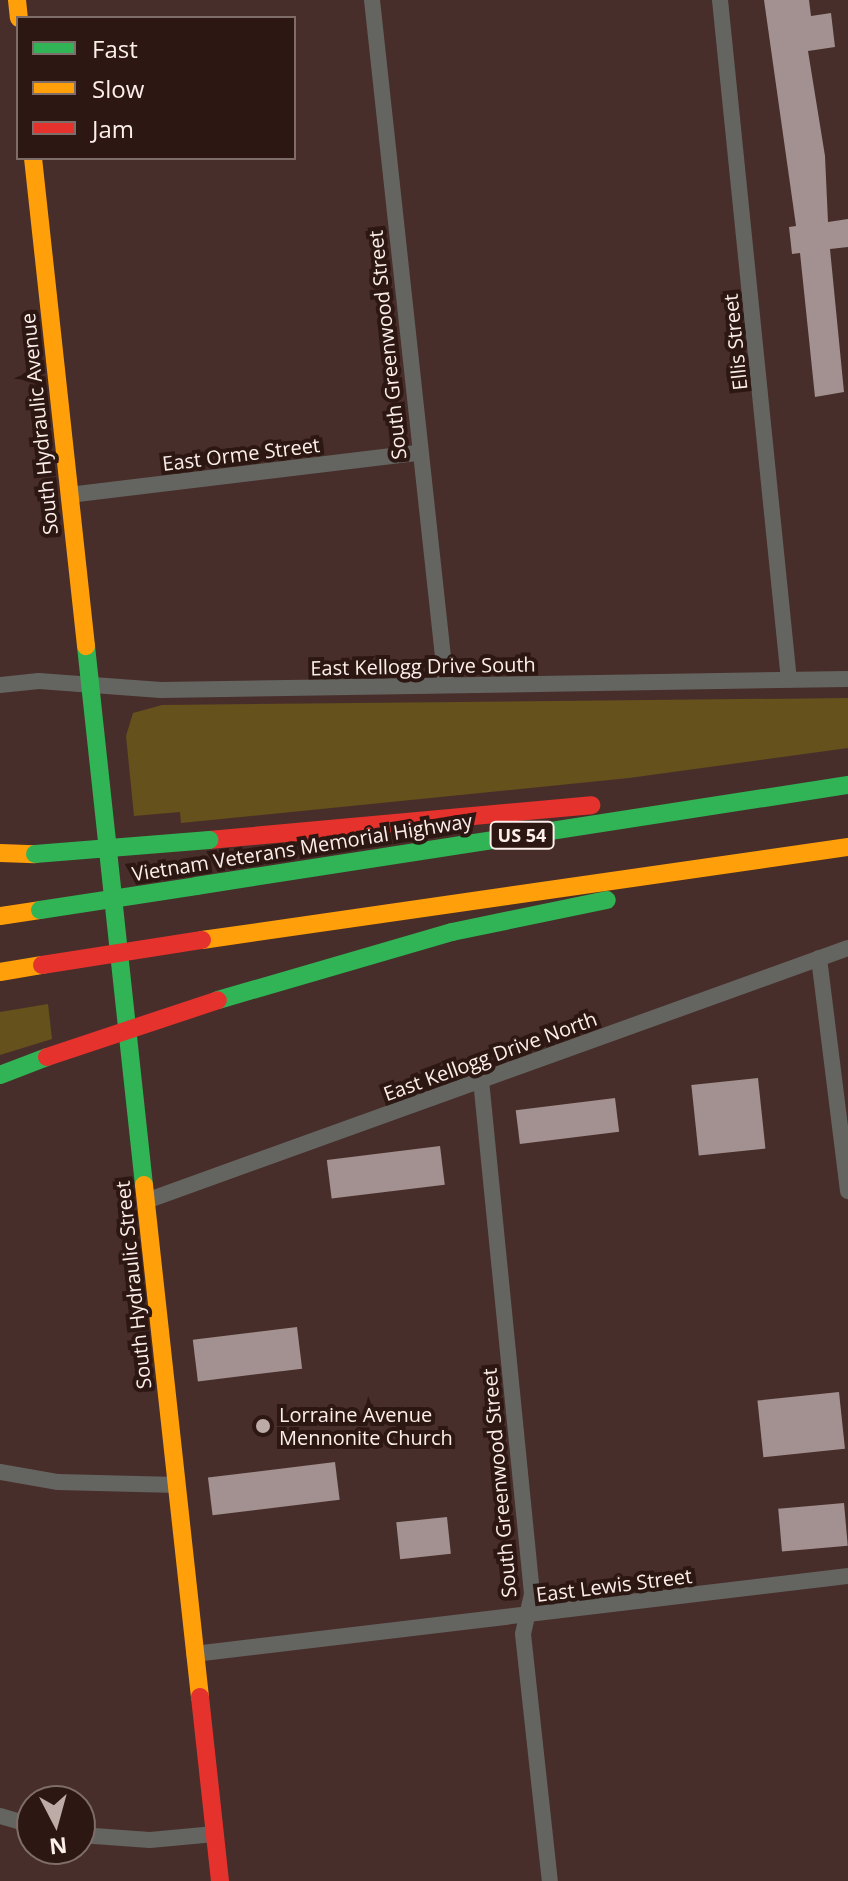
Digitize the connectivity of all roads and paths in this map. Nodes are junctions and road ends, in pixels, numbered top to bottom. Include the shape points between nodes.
1 (372, 0) edge
2 (720, 0) edge
3 (33, 160) edge
4 (418, 453) junction
5 (69, 495) junction
6 (848, 679) edge
7 (789, 680) junction
8 (0, 685) edge
9 (90, 685) junction
10 (446, 685) junction
11 (848, 782) edge
12 (848, 849) edge
13 (0, 853) edge
14 (0, 916) edge
15 (848, 948) edge
16 (819, 958) junction
17 (0, 972) edge
18 (0, 1075) edge
19 (481, 1080) junction
20 (848, 1191) edge
21 (146, 1201) junction
22 (0, 1472) edge
23 (177, 1485) junction
24 (848, 1576) edge
25 (527, 1616) junction
26 (194, 1654) junction
27 (215, 1834) junction
28 (96, 1836) edge
29 (220, 1881) edge
30 (550, 1881) edge

1 - 4 street, South Greenwood Street
2 - 7 street, Ellis Street
3 - 5 main road, South Hydraulic Avenue
4 - 5 street, East Orme Street
4 - 10 street, South Greenwood Street
5 - 9 main road, South Hydraulic Avenue
6 - 7 street, East Kellogg Drive South
7 - 10 street, East Kellogg Drive South
8 - 9 street, East Kellogg Drive South
9 - 10 street, East Kellogg Drive South via 161,690
9 - 21 main road, South Hydraulic Street
11 - 13 main road, bridge via 209,840
11 - 14 main road, Vietnam Veterans Memorial Highway / US 54, bridge
12 - 17 main road, bridge
12 - 18 main road, bridge via 452,932 218,1000
15 - 16 street, East Kellogg Drive North
16 - 19 street, East Kellogg Drive North
16 - 20 street
19 - 21 street, East Kellogg Drive North
19 - 25 street, South Greenwood Street via 532,1594
21 - 23 main road, South Hydraulic Street
22 - 23 street via 58,1482
23 - 26 main road, South Hydraulic Street
24 - 25 street, East Lewis Street
25 - 26 street, East Lewis Street
25 - 30 street, South Greenwood Street via 523,1634
26 - 27 main road, South Hydraulic Street
27 - 28 street via 150,1840
27 - 29 main road, South Hydraulic Street

